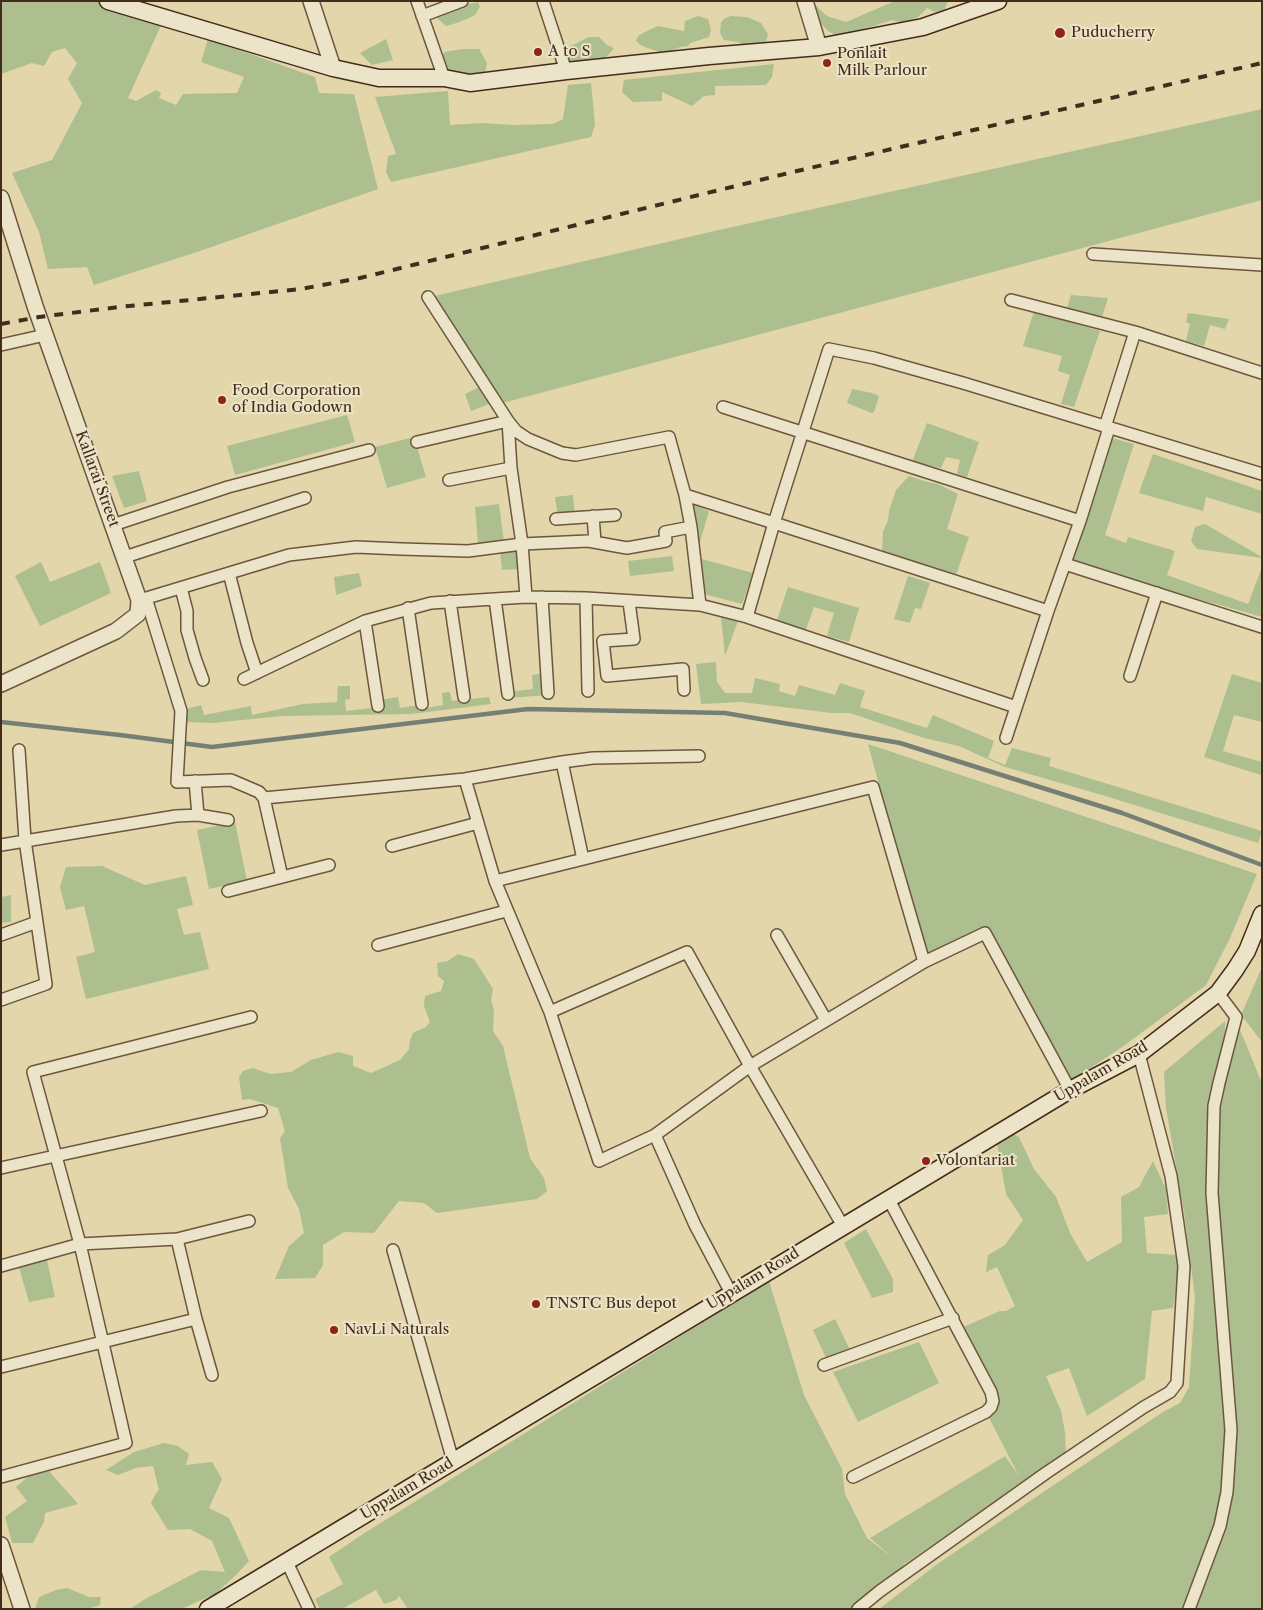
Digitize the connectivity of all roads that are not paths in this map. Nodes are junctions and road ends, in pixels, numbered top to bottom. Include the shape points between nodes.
1 (108, 1) edge
2 (311, 1) edge
3 (417, 1) edge
4 (462, 1) edge
5 (543, 1) edge
6 (805, 1) edge
7 (998, 1) edge
8 (422, 16) junction
9 (819, 47) junction
10 (333, 68) junction
11 (566, 70) junction
12 (444, 78) junction
13 (1, 198) edge
14 (1093, 254) dead end
15 (1262, 265) edge
16 (428, 297) dead end
17 (1011, 300) dead end
18 (1135, 332) junction
19 (45, 335) junction
20 (1, 344) edge
21 (1262, 373) edge
22 (723, 407) dead end
23 (508, 421) junction
24 (1107, 427) junction
25 (802, 433) junction
26 (417, 442) dead end
27 (369, 450) dead end
28 (511, 468) junction
29 (1262, 474) edge
30 (449, 480) dead end
31 (684, 495) junction
32 (305, 498) dead end
33 (594, 516) junction
34 (615, 516) dead end
35 (556, 519) dead end
36 (1080, 521) junction
37 (774, 523) junction
38 (113, 524) junction
39 (691, 528) junction
40 (595, 542) junction
41 (522, 544) junction
42 (125, 557) junction
43 (1065, 564) junction
44 (229, 573) junction
45 (181, 588) junction
46 (1157, 594) junction
47 (526, 597) junction
48 (542, 597) junction
49 (586, 598) junction
50 (143, 599) junction
51 (495, 599) junction
52 (450, 601) junction
53 (629, 602) junction
54 (700, 605) junction
55 (408, 608) junction
56 (1048, 611) junction
57 (748, 617) junction
58 (365, 621) junction
59 (1262, 627) edge
60 (257, 673) junction
61 (1130, 676) dead end
62 (244, 679) dead end
63 (204, 680) dead end
64 (1, 684) edge
65 (684, 690) dead end
66 (588, 691) dead end
67 (548, 693) dead end
68 (508, 694) dead end
69 (464, 697) dead end
70 (422, 704) dead end
71 (378, 706) dead end
72 (1016, 707) junction
73 (1006, 738) dead end
74 (19, 750) dead end
75 (699, 756) dead end
76 (562, 762) junction
77 (465, 779) junction
78 (195, 781) junction
79 (264, 798) junction
80 (198, 814) junction
81 (228, 820) dead end
82 (478, 823) junction
83 (25, 840) junction
84 (1, 845) edge
85 (392, 846) dead end
86 (583, 859) junction
87 (329, 865) dead end
88 (282, 877) junction
89 (495, 882) junction
90 (228, 891) dead end
91 (506, 911) junction
92 (1262, 914) edge
93 (37, 922) junction
94 (1, 927) edge
95 (1, 934) edge
96 (777, 935) dead end
97 (378, 945) dead end
98 (924, 962) junction
99 (1218, 993) junction
100 (1, 1000) edge
101 (550, 1012) junction
102 (251, 1017) dead end
103 (826, 1020) junction
104 (1139, 1054) junction
105 (750, 1066) junction
106 (1070, 1090) junction
107 (261, 1111) dead end
108 (655, 1136) junction
109 (57, 1156) junction
110 (1, 1168) edge
111 (888, 1198) junction
112 (249, 1221) dead end
113 (843, 1226) junction
114 (177, 1239) junction
115 (80, 1244) junction
116 (393, 1250) dead end
117 (1, 1266) edge
118 (731, 1293) junction
119 (953, 1318) junction
120 (196, 1319) junction
121 (102, 1342) junction
122 (824, 1365) dead end
123 (1, 1367) edge
124 (212, 1375) dead end
125 (452, 1461) junction
126 (1, 1476) edge
127 (853, 1477) dead end
128 (1, 1545) edge
129 (287, 1562) junction
130 (22, 1609) edge
131 (208, 1609) edge
132 (309, 1609) edge
133 (858, 1609) edge
134 (1189, 1609) edge

1 - 10 main road
2 - 10 street
3 - 8 street
4 - 8 street
5 - 11 street
6 - 9 street
7 - 9 main road via 923,27
8 - 12 street
9 - 11 main road
10 - 12 main road via 379,78
11 - 12 main road via 470,83
13 - 19 street, Kallarai Street
14 - 15 street
16 - 23 street
17 - 18 street
18 - 21 street
18 - 24 street
19 - 20 street
19 - 38 street, Kallarai Street
22 - 25 street
23 - 26 street
23 - 28 street
23 - 31 street via 528,439 562,453 576,455 669,437
24 - 25 street via 964,383 829,349
24 - 29 street
24 - 36 street
25 - 36 street
25 - 37 street
27 - 38 street via 228,487
28 - 30 street
28 - 41 street
31 - 37 street
31 - 39 street
32 - 42 street
33 - 34 street
33 - 35 street
33 - 40 street
36 - 43 street
37 - 56 street
37 - 57 street
38 - 42 street, Kallarai Street
39 - 40 street via 665,532 666,541 627,548
39 - 54 street
40 - 41 street
41 - 44 street via 468,550 356,547 289,555
41 - 47 street
42 - 50 street, Kallarai Street
43 - 46 street
43 - 56 street
44 - 45 street
44 - 60 street
45 - 50 street
45 - 63 street via 187,611 187,630
46 - 59 street
46 - 61 street
47 - 48 street
47 - 51 street
48 - 49 street
48 - 67 street
49 - 53 street
49 - 66 street
50 - 64 street via 138,614 116,631
50 - 78 street via 181,711 177,782
51 - 52 street
51 - 68 street
52 - 55 street
52 - 69 street
53 - 54 street
53 - 65 street via 634,639 603,641 607,676 683,668
54 - 57 street
55 - 58 street
55 - 70 street
56 - 72 street
57 - 72 street
58 - 60 street
58 - 71 street
60 - 62 street
72 - 73 street
74 - 83 street
75 - 76 street via 593,758
76 - 77 street
76 - 86 street
77 - 79 street
77 - 82 street
78 - 79 street via 231,780 259,792
78 - 80 street
79 - 88 street
80 - 81 street
80 - 83 street
82 - 85 street
82 - 89 street
83 - 84 street
83 - 93 street
86 - 89 street
86 - 98 street via 873,787
87 - 88 street
88 - 90 street
89 - 91 street
91 - 97 street
91 - 101 street
92 - 99 main road, Uppalam Road via 1247,951
93 - 94 street
93 - 95 street
93 - 100 street via 46,984
96 - 103 street
98 - 103 street
98 - 106 street via 985,933
99 - 104 main road, Uppalam Road
99 - 134 street via 1236,1017 1214,1106 1212,1193 1231,1430 1228,1492 1220,1526
101 - 105 street via 687,952
101 - 108 street via 599,1160
102 - 109 street via 33,1072
103 - 105 street
104 - 106 main road, Uppalam Road
104 - 133 street via 1171,1176 1184,1266 1177,1383 1170,1392 1046,1473
105 - 108 street
105 - 113 street
106 - 111 main road, Uppalam Road
107 - 109 street
108 - 118 street
109 - 110 street
109 - 115 street
111 - 113 main road, Uppalam Road
111 - 119 street
112 - 114 street
113 - 118 main road, Uppalam Road
114 - 115 street
114 - 120 street
115 - 117 street
115 - 121 street
116 - 125 street
118 - 125 main road, Uppalam Road
119 - 122 street
119 - 127 street via 991,1392 991,1407
120 - 121 street
120 - 124 street
121 - 123 street
121 - 126 street via 126,1443
125 - 129 main road, Uppalam Road
128 - 130 street
129 - 131 main road, Uppalam Road
129 - 132 street

